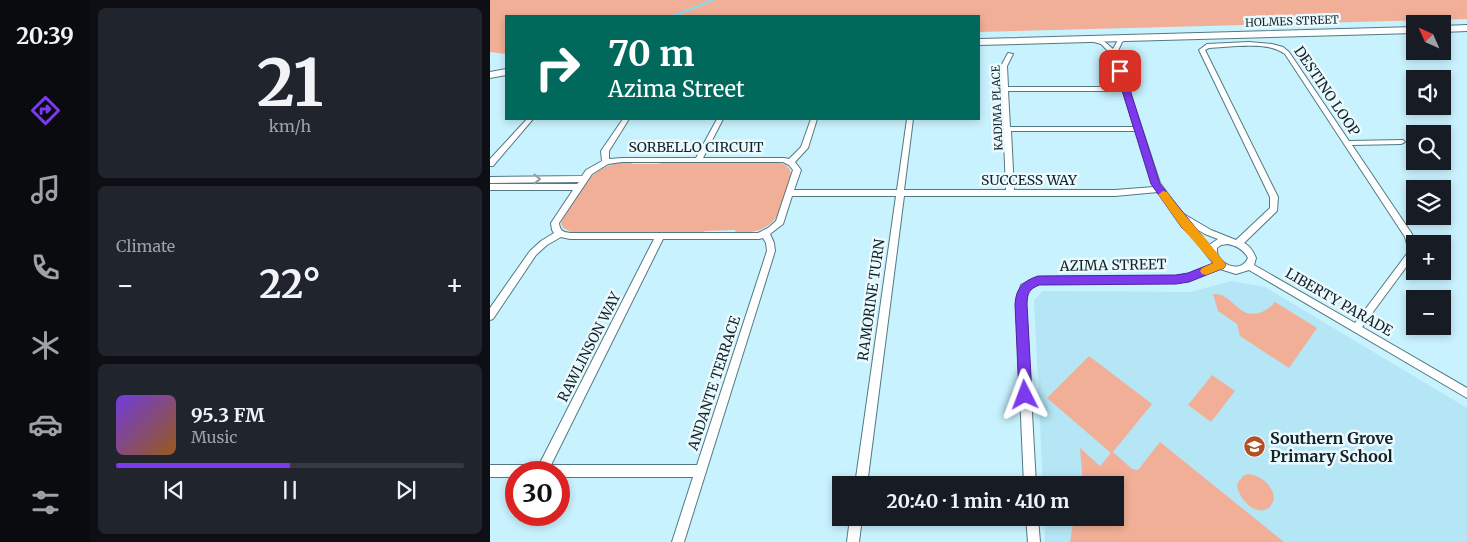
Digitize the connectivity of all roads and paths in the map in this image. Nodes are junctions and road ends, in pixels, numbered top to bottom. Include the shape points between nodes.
1 (1467, 28) edge
2 (1451, 29) edge
3 (1406, 30) edge
4 (1169, 36) junction
5 (1126, 38) junction
6 (1087, 39) junction
7 (1030, 40) junction
8 (980, 42) edge
9 (1114, 53) junction
10 (1010, 54) dead end
11 (505, 68) edge
12 (490, 70) edge
13 (505, 72) edge
14 (490, 75) edge
15 (1006, 89) junction
16 (1126, 89) junction
17 (529, 120) edge
18 (625, 120) edge
19 (719, 120) edge
20 (814, 120) edge
21 (910, 120) edge
22 (1008, 129) junction
23 (1138, 129) junction
24 (1401, 142) dead end
25 (1347, 143) junction
26 (699, 160) junction
27 (606, 162) junction
28 (791, 162) junction
29 (490, 164) edge
30 (584, 179) junction
31 (490, 180) edge
32 (490, 187) edge
33 (579, 187) junction
34 (1158, 189) junction
35 (791, 193) junction
36 (900, 193) junction
37 (1010, 193) junction
38 (1179, 214) junction
39 (765, 233) junction
40 (560, 234) junction
41 (660, 236) junction
42 (1235, 242) junction
43 (1211, 254) junction
44 (1220, 265) junction
45 (1249, 266) junction
46 (490, 316) edge
47 (1356, 328) junction
48 (1467, 393) edge
49 (547, 461) edge
50 (490, 470) edge
51 (505, 470) edge
52 (570, 471) edge
53 (701, 471) junction
54 (862, 476) edge
55 (1030, 476) edge
56 (855, 526) edge
57 (1033, 526) edge
58 (678, 542) edge
59 (853, 542) edge
60 (1034, 542) edge

1 - 2 main road
3 - 4 main road, HOLMES STREET
4 - 5 main road, HOLMES STREET
4 - 7 main road, HOLMES STREET via 1078,36
5 - 6 main road, HOLMES STREET
5 - 9 street via 1120,41
6 - 7 main road, HOLMES STREET
6 - 9 street via 1103,43
7 - 8 main road, HOLMES STREET
9 - 16 street
10 - 15 street, KADIMA PLACE via 1004,66
11 - 12 main road
13 - 14 main road
15 - 16 street
15 - 22 street, KADIMA PLACE
16 - 23 street
17 - 29 street
18 - 27 street via 604,151
19 - 26 street
20 - 28 street via 804,148
21 - 36 street, RAMORINE TURN
22 - 23 street
22 - 37 street, KADIMA PLACE
23 - 34 street
24 - 25 street
25 - 42 street, DESTINO LOOP via 1281,47 1269,44 1203,48 1274,197 1274,209
25 - 47 street, DESTINO LOOP via 1410,236 1413,251
26 - 27 street, SORBELLO CIRCUIT
26 - 28 street, SORBELLO CIRCUIT
27 - 30 street via 594,168
28 - 35 street via 797,170
31 -> 30 street
30 - 33 street
32 - 33 street
33 - 40 street via 554,223
34 - 37 street, SUCCESS WAY via 1122,193
34 - 38 street
35 - 36 street, SUCCESS WAY
35 - 39 street via 780,222
36 - 37 street, SUCCESS WAY
36 - 54 street, RAMORINE TURN
38 - 42 street via 1208,232
38 - 43 street
39 - 41 street via 752,237
39 - 53 street, ANDANTE TERRACE via 770,251
40 - 41 street
40 - 46 street via 533,253
41 - 49 street, RAWLINSON WAY
42 - 43 street via 1215,244
42 - 45 street via 1250,254
43 - 44 street
44 - 45 street via 1233,270
44 - 55 street, AZIMA STREET via 1189,278 1038,281 1024,288 1021,304
45 - 47 street, LIBERTY PARADE
47 - 48 street, LIBERTY PARADE
50 - 51 street
52 - 53 street
53 - 58 street, ANDANTE TERRACE
56 - 59 street
57 - 60 street

